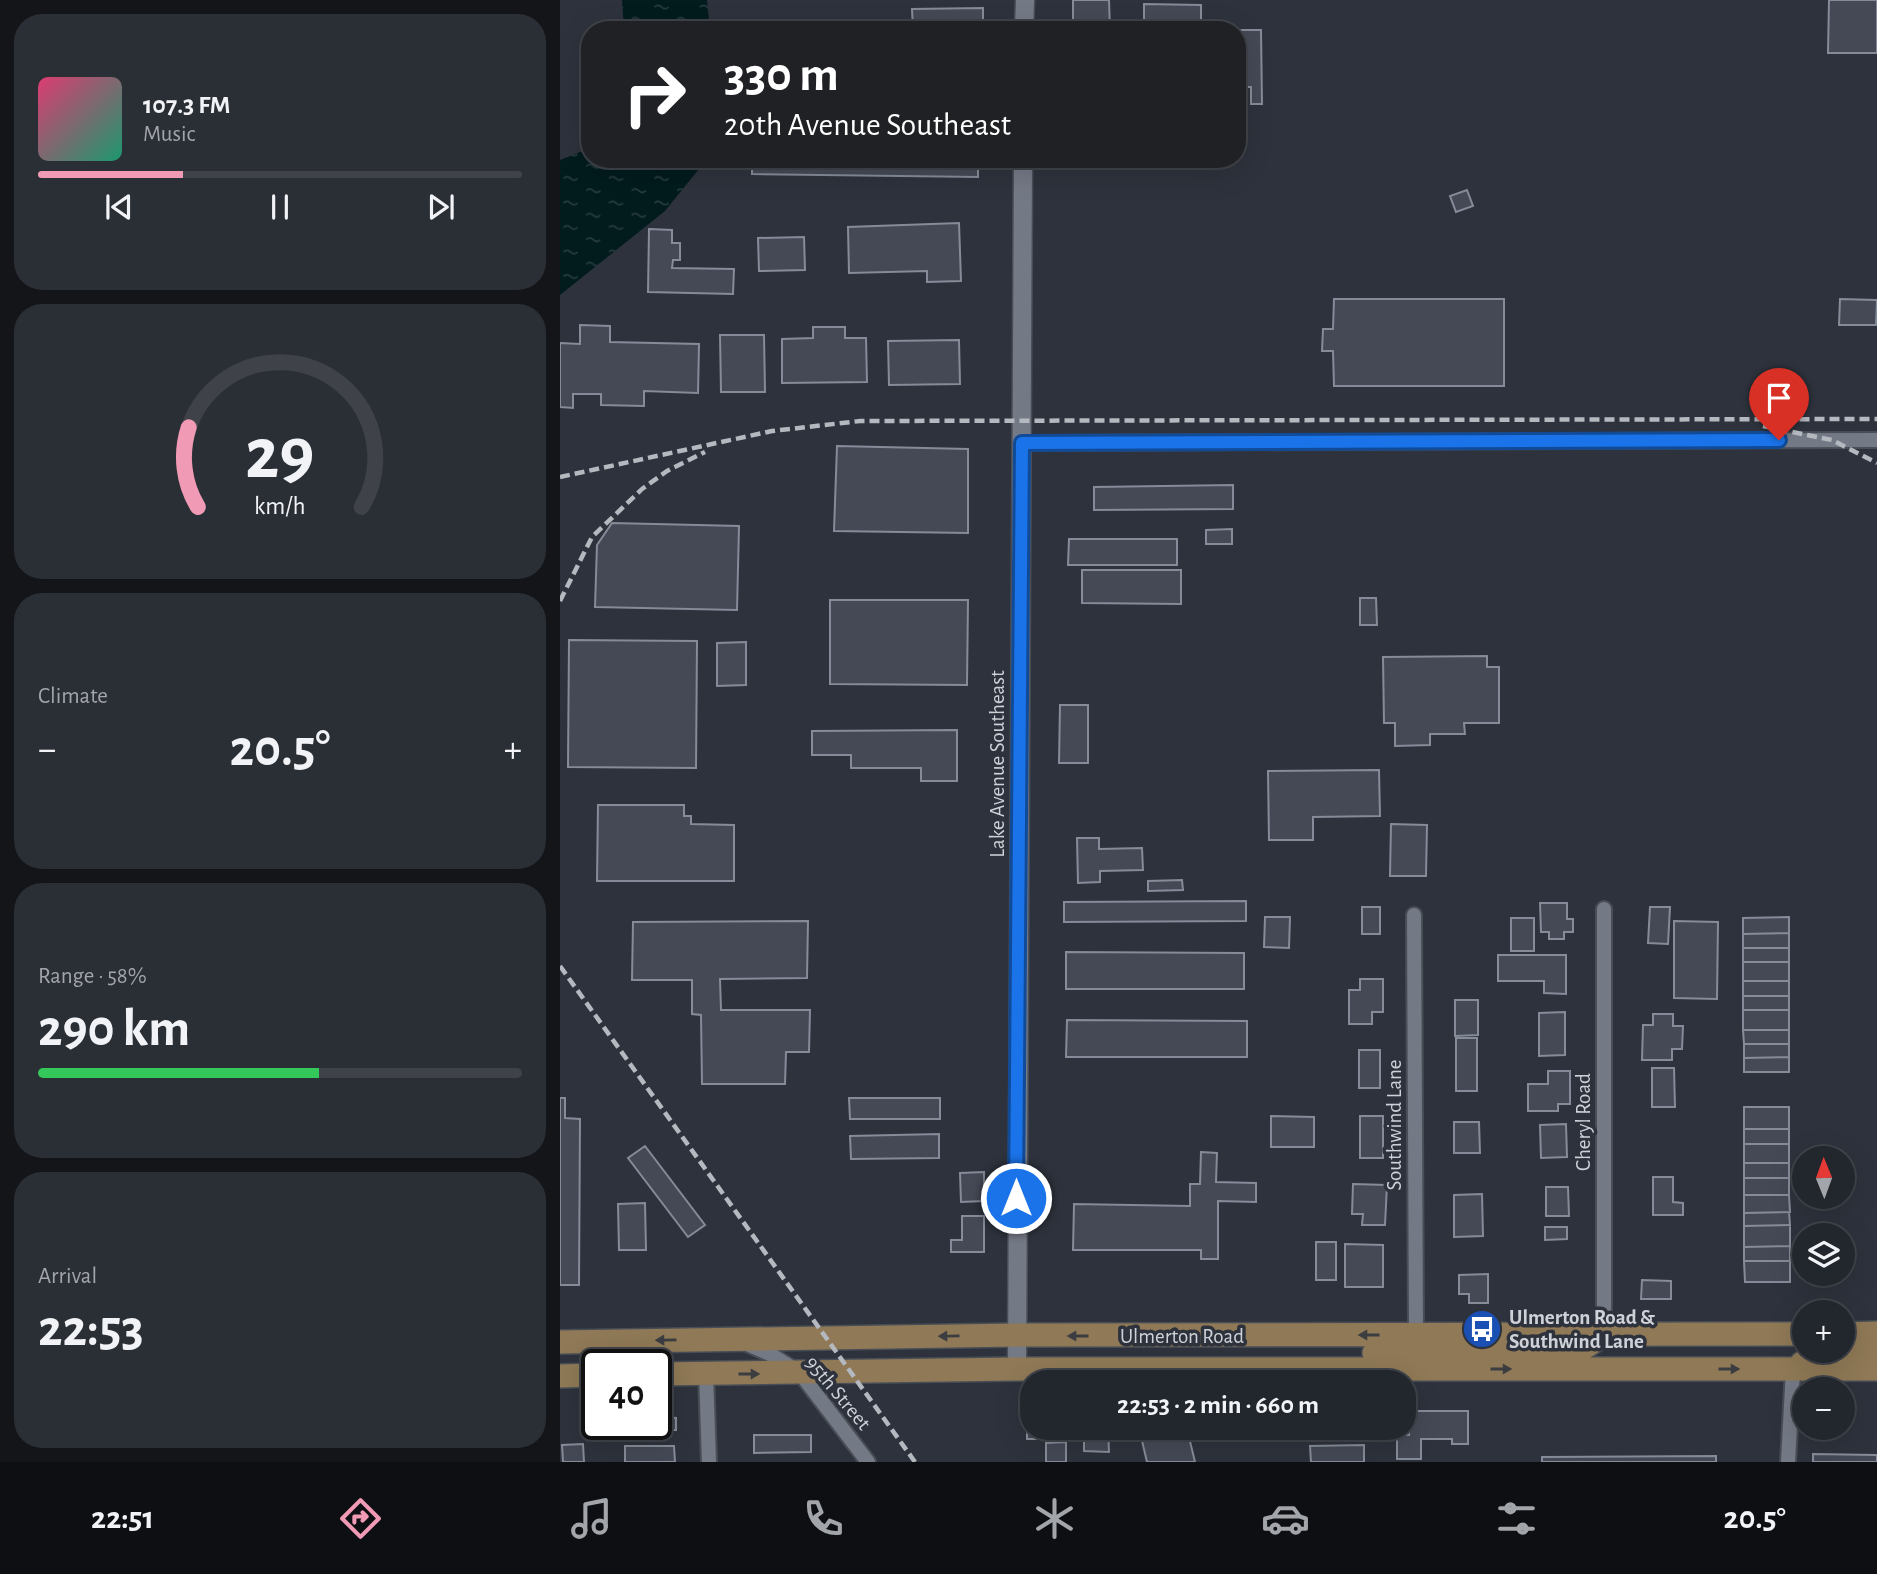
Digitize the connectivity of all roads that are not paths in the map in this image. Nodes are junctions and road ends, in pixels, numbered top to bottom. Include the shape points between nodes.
1 (1025, 0) edge
2 (1024, 21) edge
3 (1023, 168) edge
4 (1877, 440) edge
5 (1022, 443) junction
6 (1604, 909) dead end
7 (1414, 915) dead end
8 (1877, 1333) edge
9 (1604, 1334) junction
10 (1792, 1334) edge
11 (1855, 1334) edge
12 (1017, 1335) junction
13 (1416, 1335) junction
14 (734, 1338) junction
15 (560, 1342) edge
16 (1877, 1353) edge
17 (1344, 1368) junction
18 (1017, 1369) junction
19 (1793, 1369) junction
20 (1877, 1369) edge
21 (706, 1373) junction
22 (672, 1374) edge
23 (800, 1374) junction
24 (581, 1375) edge
25 (560, 1376) edge
26 (709, 1462) edge
27 (868, 1462) edge
28 (1788, 1462) edge

1 - 2 street
3 - 5 street, Lake Avenue Southeast
4 - 5 street
5 - 12 street, Lake Avenue Southeast
6 - 9 street, Cheryl Road
7 - 13 street, Southwind Lane
8 - 11 main road
9 - 10 main road, Ulmerton Road
9 - 13 main road, Ulmerton Road
9 - 17 main road via 1567,1352 1360,1354 1347,1359
13 -> 12 main road, Ulmerton Road
12 -> 14 main road, Ulmerton Road
12 - 18 street, Lake Avenue Southeast
14 -> 15 main road, Ulmerton Road
14 - 23 street, 95th Street
16 - 19 main road via 1819,1355
17 - 18 main road, Ulmerton Road
17 -> 19 main road, Ulmerton Road
18 - 23 main road, Ulmerton Road
19 - 20 main road, Ulmerton Road
19 - 28 street
21 - 22 main road, Ulmerton Road
21 -> 23 main road, Ulmerton Road
21 - 26 street
23 - 27 street, 95th Street
24 - 25 main road

